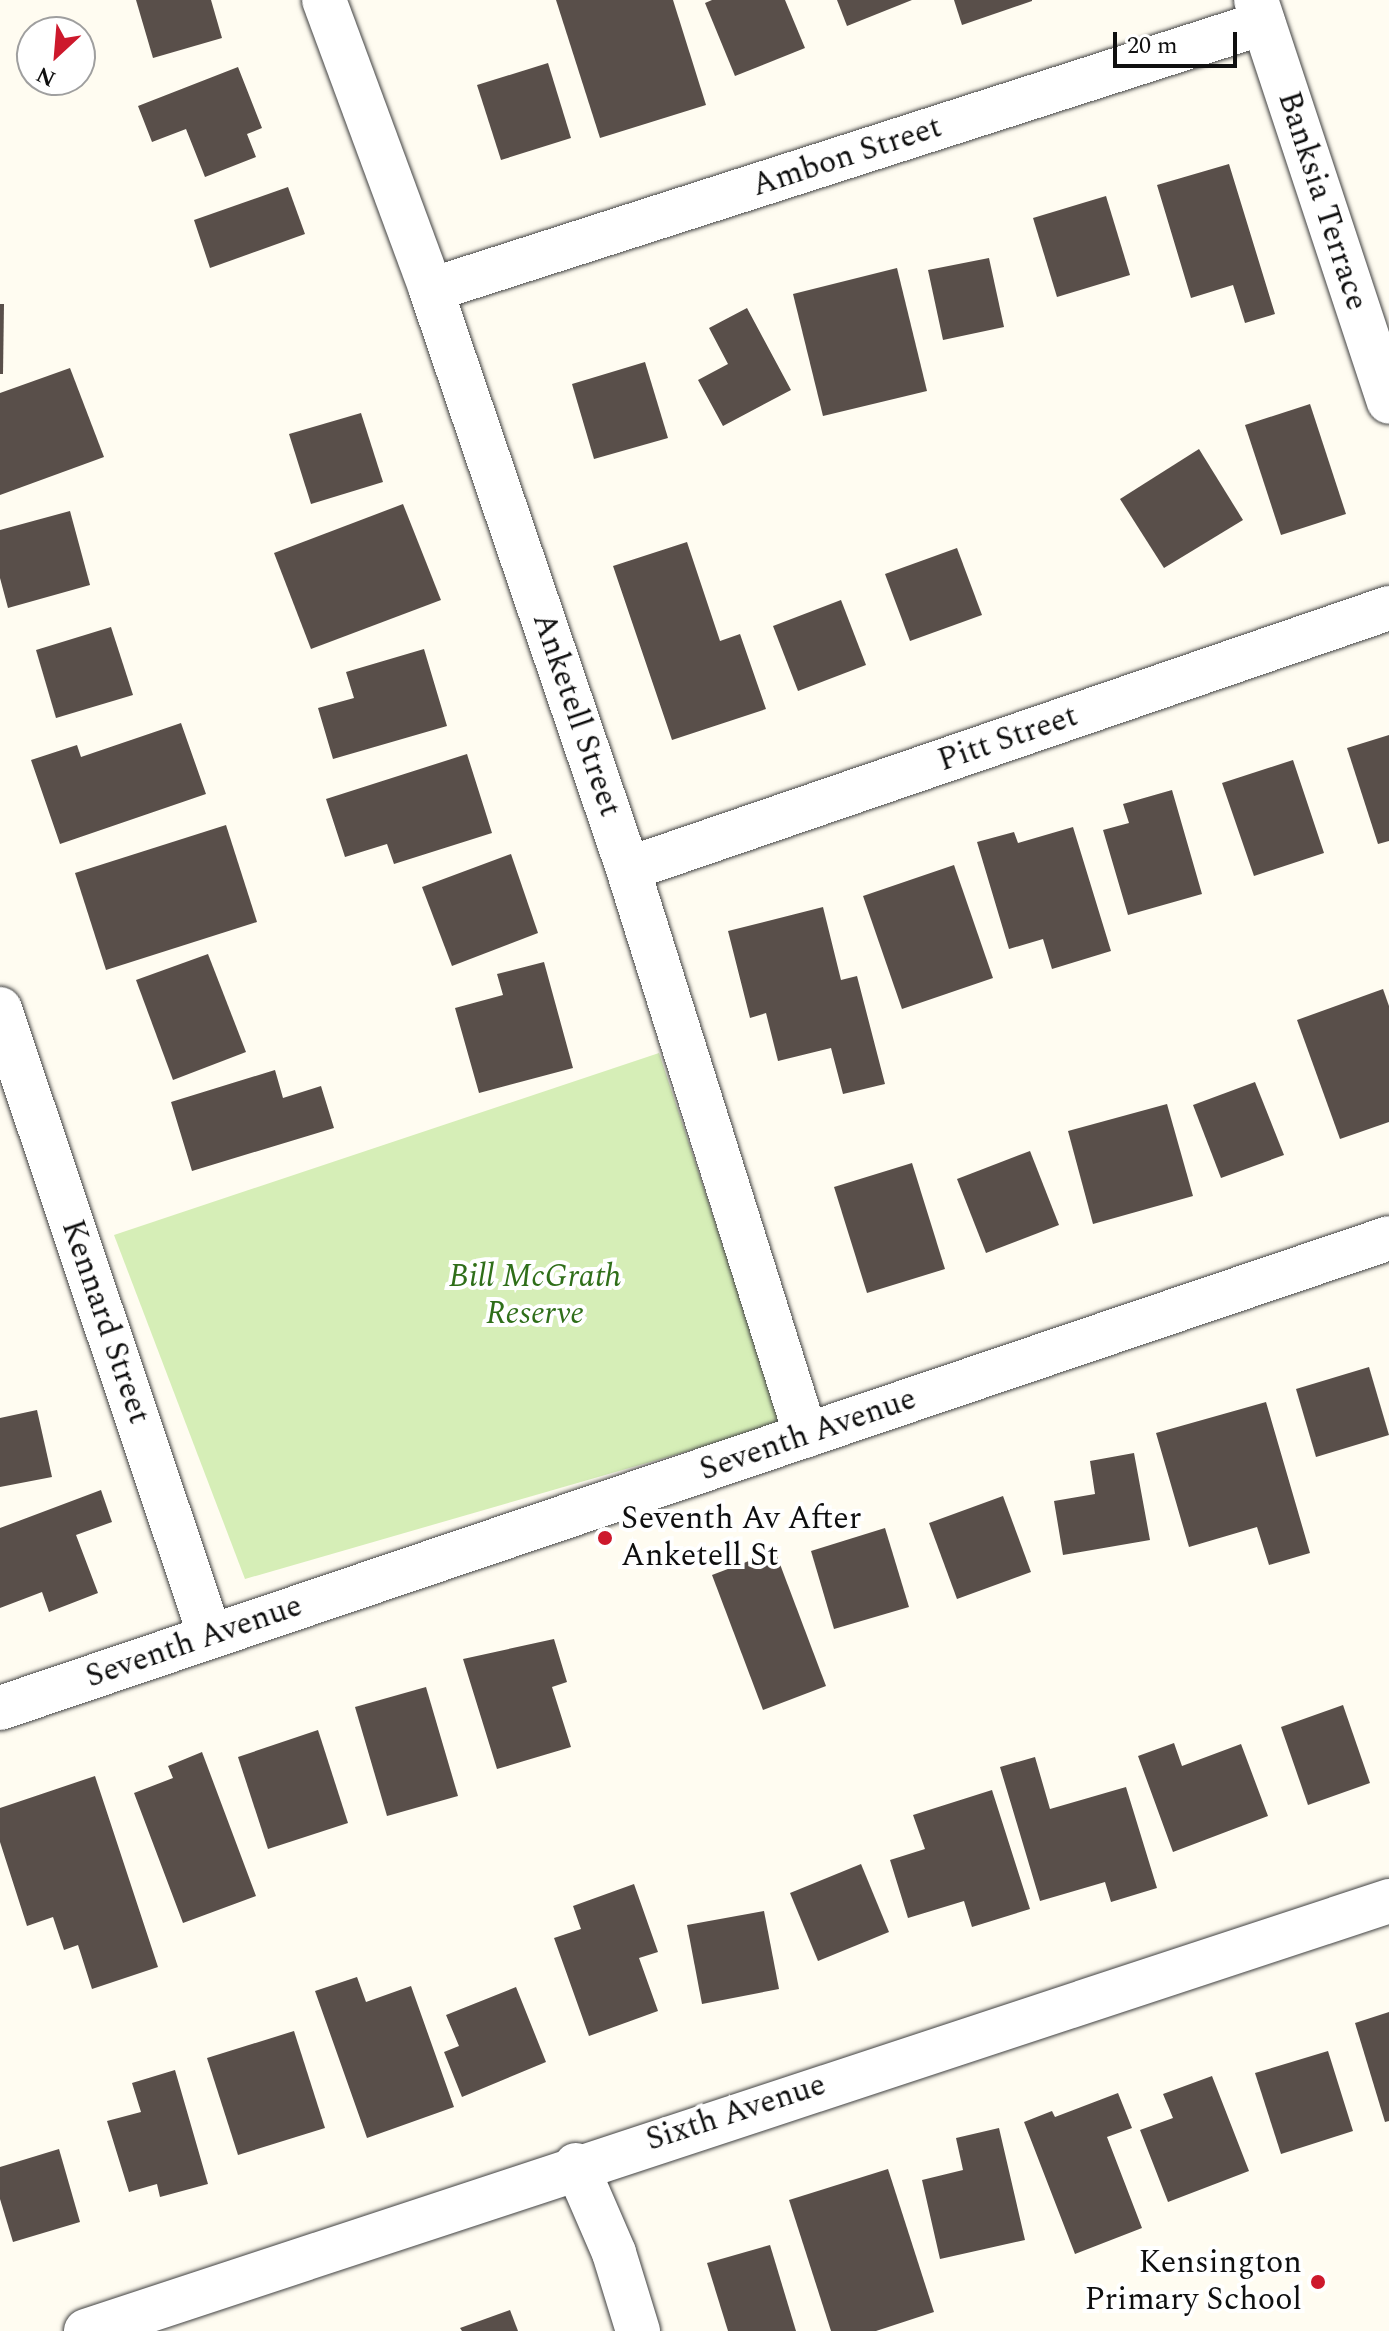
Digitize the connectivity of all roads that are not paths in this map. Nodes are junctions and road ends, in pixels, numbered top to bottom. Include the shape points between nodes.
1 (324, 0) edge
2 (1260, 12) edge
3 (431, 290) junction
4 (1389, 402) edge
5 (1389, 608) edge
6 (628, 869) junction
7 (0, 1009) edge
8 (1389, 1238) edge
9 (806, 1436) junction
10 (210, 1636) junction
11 (0, 1708) edge
12 (1389, 1901) edge
13 (576, 2165) junction
14 (86, 2331) edge
15 (638, 2331) edge

1 - 3 street, Anketell Street
2 - 3 street, Ambon Street
2 - 4 street, Banksia Terrace
3 - 6 street, Anketell Street
5 - 6 street, Pitt Street
6 - 9 street, Anketell Street
7 - 10 street, Kennard Street
8 - 9 street, Seventh Avenue
9 - 10 street, Seventh Avenue
10 - 11 street, Seventh Avenue
12 - 13 street, Sixth Avenue
13 - 14 street, Sixth Avenue
13 - 15 street via 614,2253

